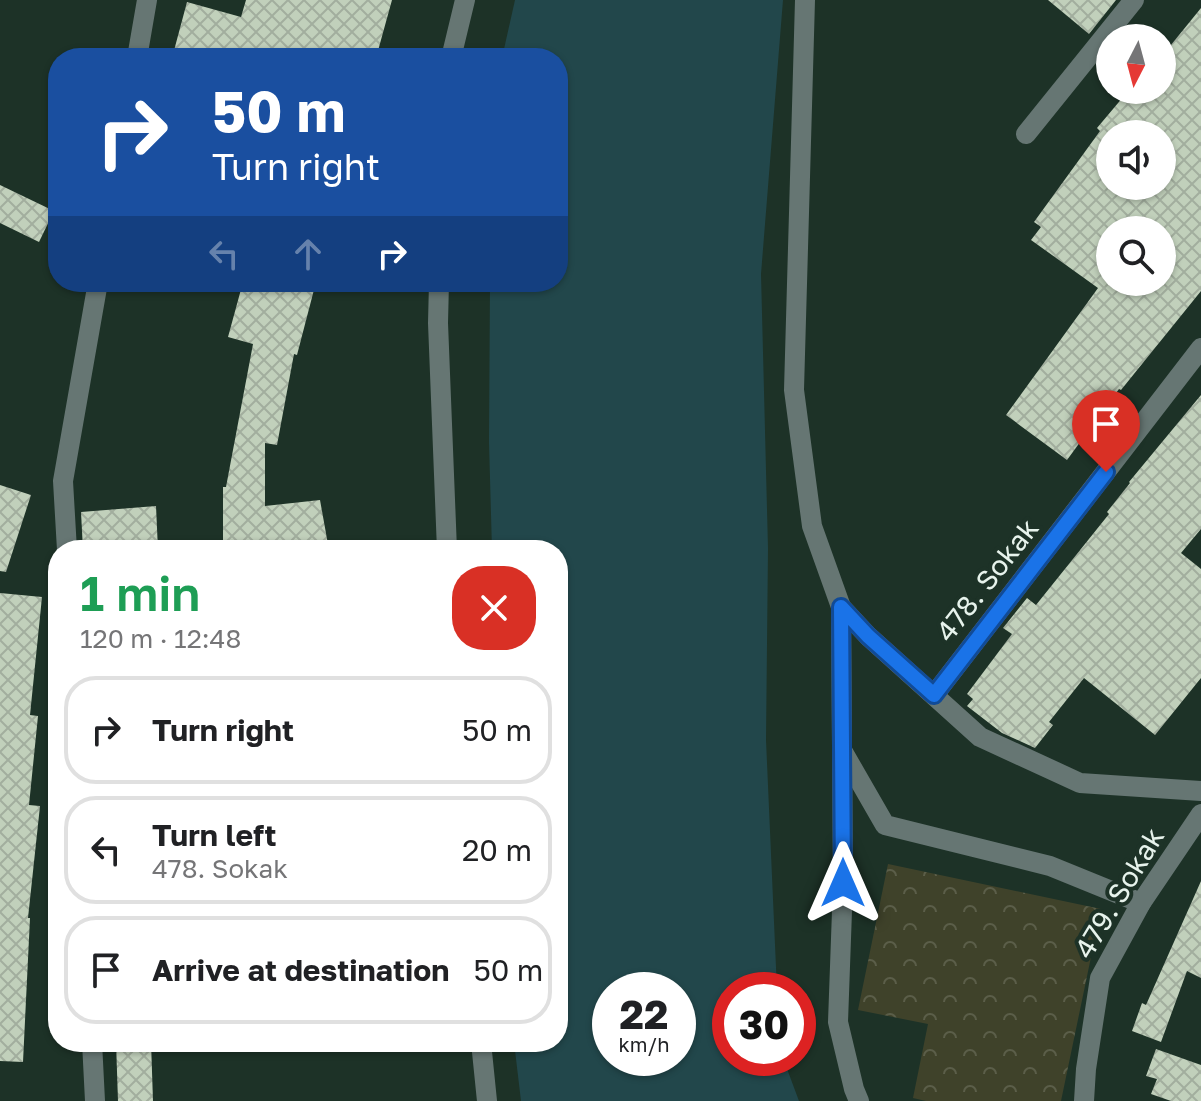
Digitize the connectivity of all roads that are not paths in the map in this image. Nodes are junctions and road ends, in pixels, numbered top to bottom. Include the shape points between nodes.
1 (147, 0) edge
2 (465, 0) edge
3 (805, 0) edge
4 (1134, 0) edge
5 (139, 48) edge
6 (453, 48) edge
7 (1026, 134) dead end
8 (96, 292) edge
9 (439, 292) edge
10 (1201, 348) edge
11 (66, 540) edge
12 (447, 540) edge
13 (841, 607) junction
14 (934, 695) junction
15 (842, 749) junction
16 (1201, 791) edge
17 (1201, 814) edge
18 (1141, 903) junction
19 (93, 1052) edge
20 (482, 1052) edge
21 (95, 1101) edge
22 (487, 1101) edge
23 (859, 1101) edge
24 (1084, 1101) edge

1 - 5 street
2 - 6 street
3 - 13 street via 794,390 812,526
4 - 7 street
8 - 11 street via 63,481
9 - 12 street
10 - 14 street, 478. Sokak
13 - 14 street
13 - 15 street
14 - 16 street via 980,737 1080,783
15 - 18 street via 885,825 1050,866
15 - 23 street via 838,1022
17 - 18 street, 479. Sokak
18 - 24 street, 479. Sokak via 1100,978
19 - 21 street
20 - 22 street

